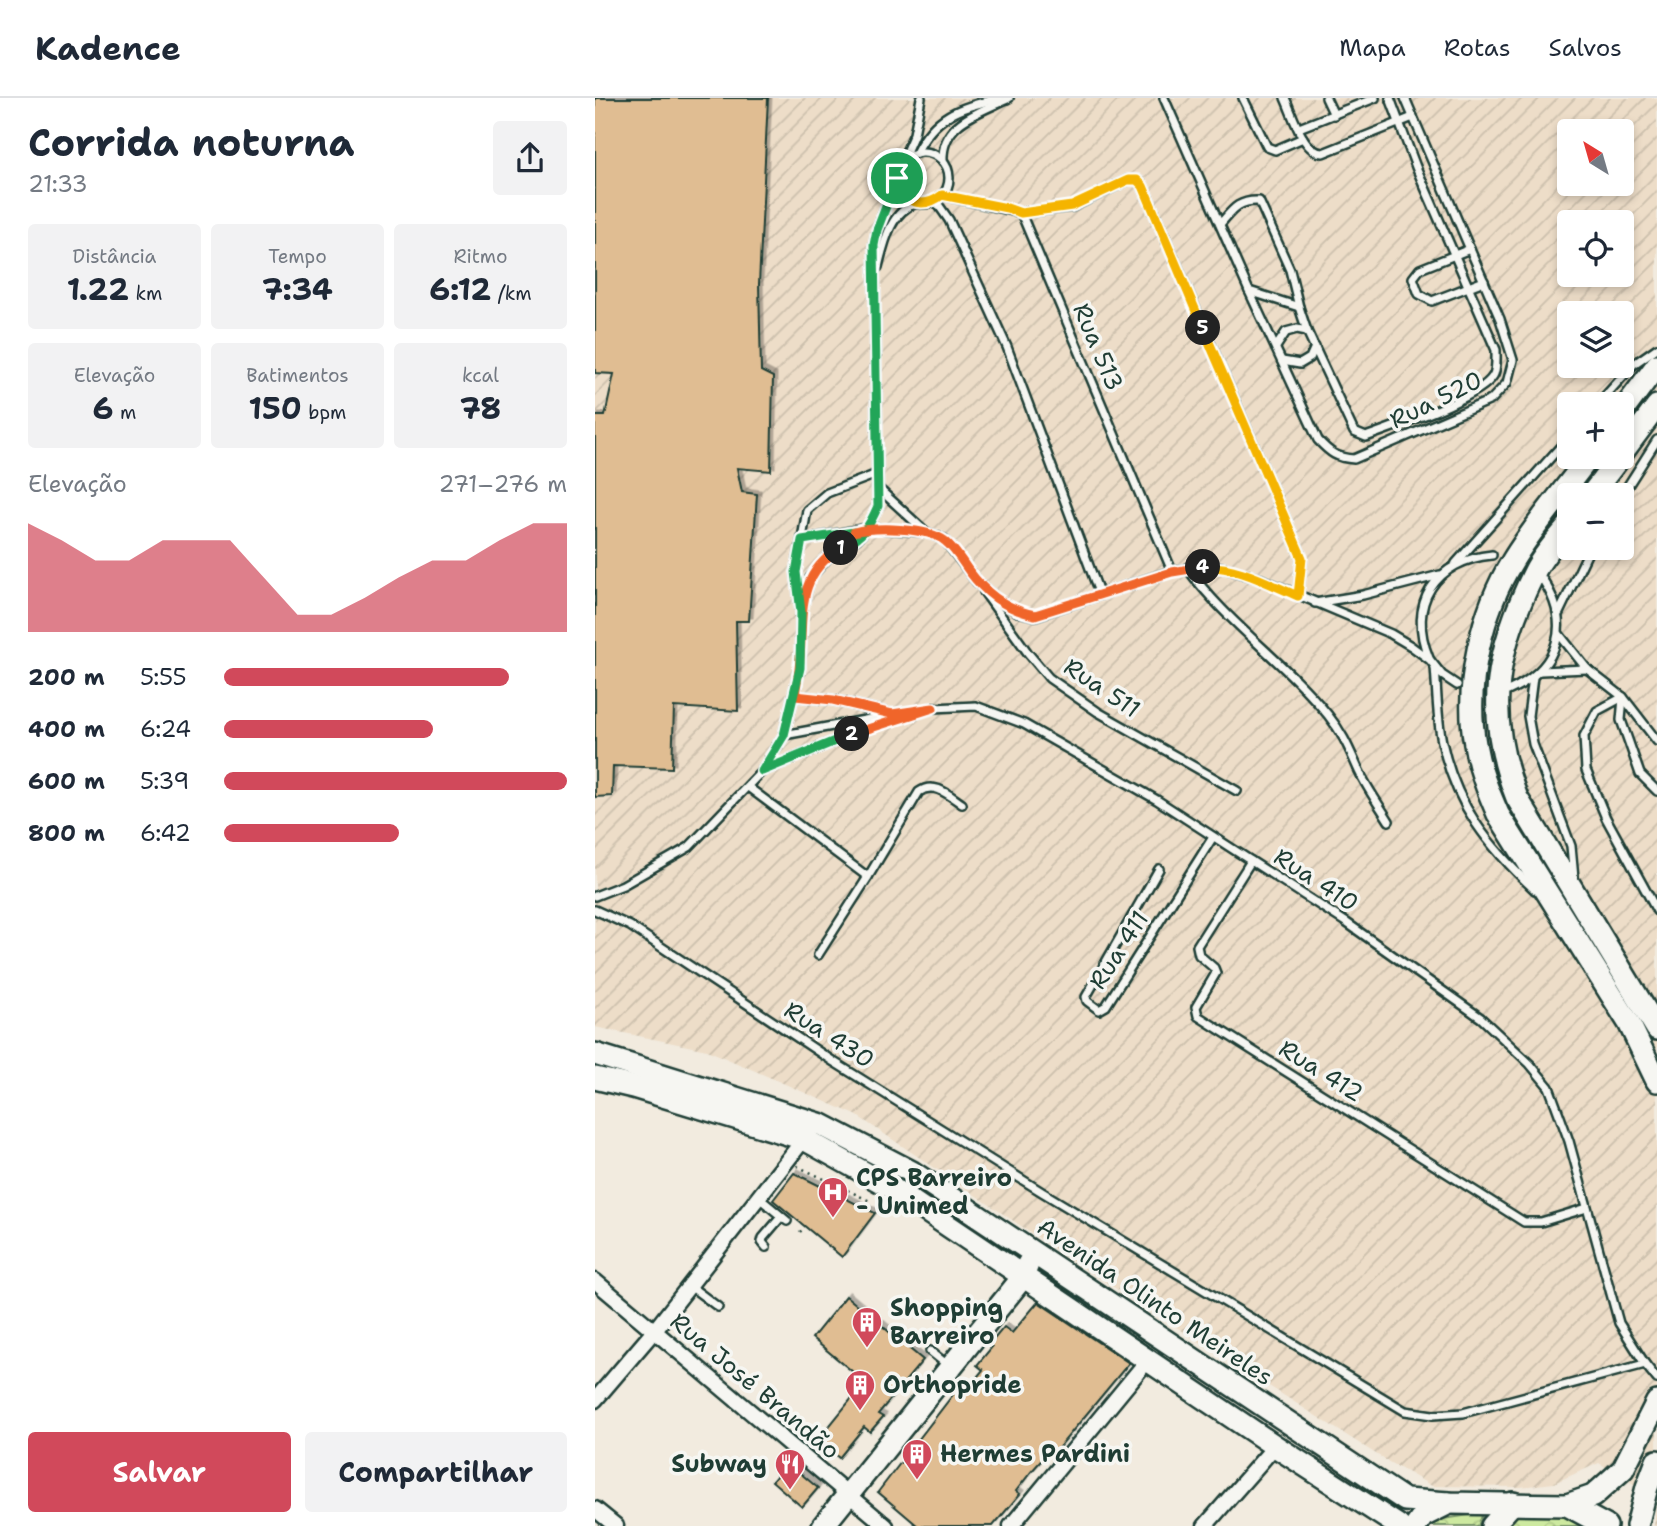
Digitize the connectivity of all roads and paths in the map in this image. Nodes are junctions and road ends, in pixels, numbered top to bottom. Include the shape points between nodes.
1 (921, 98) edge
2 (995, 98) edge
3 (1009, 98) edge
4 (1164, 98) edge
5 (1243, 98) edge
6 (1285, 98) edge
7 (1326, 98) edge
8 (1375, 98) edge
9 (1390, 98) edge
10 (1405, 98) edge
11 (1334, 115) junction
12 (1413, 117) junction
13 (1399, 121) junction
14 (1299, 128) junction
15 (1303, 138) junction
16 (916, 153) junction
17 (943, 162) junction
18 (900, 165) junction
19 (897, 178) junction
20 (942, 195) junction
21 (935, 200) junction
22 (917, 203) junction
23 (1021, 213) junction
24 (1221, 223) junction
25 (1470, 248) junction
26 (1455, 254) junction
27 (876, 278) junction
28 (1484, 281) junction
29 (1469, 286) junction
30 (1249, 291) junction
31 (1299, 307) junction
32 (1307, 331) junction
33 (1276, 347) junction
34 (1315, 347) junction
35 (1657, 348) edge
36 (1282, 361) junction
37 (1657, 365) edge
38 (1609, 392) edge
39 (1634, 396) edge
40 (1657, 406) edge
41 (1439, 408) junction
42 (1422, 415) junction
43 (1443, 422) junction
44 (1427, 428) junction
45 (1634, 437) edge
46 (1657, 440) edge
47 (1557, 450) edge
48 (1580, 469) edge
49 (877, 474) junction
50 (1630, 483) edge
51 (878, 488) junction
52 (868, 528) junction
53 (926, 533) junction
54 (802, 540) junction
55 (1557, 541) edge
56 (1492, 555) dead end
57 (1584, 560) edge
58 (1456, 563) junction
59 (1187, 568) junction
60 (1172, 572) junction
61 (1441, 575) junction
62 (1541, 577) dead end
63 (977, 582) junction
64 (1100, 595) junction
65 (1298, 596) junction
66 (1314, 603) junction
67 (801, 612) junction
68 (1559, 613) junction
69 (1559, 634) junction
70 (1432, 663) junction
71 (1587, 669) junction
72 (1541, 671) junction
73 (1533, 677) junction
74 (1457, 685) dead end
75 (1508, 691) dead end
76 (795, 696) junction
77 (1623, 697) junction
78 (933, 708) junction
79 (892, 714) junction
80 (784, 735) junction
81 (1657, 741) edge
82 (762, 771) junction
83 (748, 787) junction
84 (1237, 791) dead end
85 (1657, 791) edge
86 (962, 804) dead end
87 (1389, 821) dead end
88 (1213, 837) junction
89 (1251, 861) junction
90 (1159, 869) dead end
91 (868, 877) junction
92 (1575, 893) junction
93 (595, 896) edge
94 (595, 910) edge
95 (1557, 910) junction
96 (1657, 911) edge
97 (818, 955) dead end
98 (1657, 1029) edge
99 (597, 1054) edge
100 (595, 1078) edge
101 (1657, 1081) edge
102 (633, 1087) junction
103 (595, 1091) edge
104 (804, 1139) junction
105 (786, 1161) junction
106 (758, 1198) junction
107 (870, 1201) dead end
108 (1587, 1208) junction
109 (804, 1226) dead end
110 (800, 1232) dead end
111 (766, 1247) dead end
112 (1032, 1252) junction
113 (1023, 1277) junction
114 (595, 1281) edge
115 (689, 1285) junction
116 (718, 1307) dead end
117 (654, 1331) junction
118 (930, 1351) dead end
119 (1147, 1361) junction
120 (1645, 1364) junction
121 (950, 1367) junction
122 (1657, 1379) edge
123 (595, 1400) edge
124 (1657, 1402) edge
125 (1275, 1446) junction
126 (1655, 1466) edge
127 (849, 1494) junction
128 (1449, 1503) junction
129 (1513, 1503) junction
130 (1567, 1505) junction
131 (595, 1509) edge
132 (616, 1526) edge
133 (823, 1526) edge
134 (886, 1526) edge
135 (1011, 1526) edge
136 (1205, 1526) edge
137 (1399, 1526) edge
138 (1416, 1526) edge
139 (1492, 1526) edge
140 (1606, 1526) edge
141 (1637, 1526) edge

1 - 18 lane via 914,134
2 - 16 lane via 954,112 924,136
3 - 17 lane via 958,124 944,141
4 - 24 lane, Rua 520
5 - 15 lane via 1267,147 1275,150
6 - 14 lane
7 - 11 lane
8 - 11 lane
9 - 13 lane, Rua 520
10 - 12 lane, Rua 520
11 - 14 lane
12 - 13 lane
12 - 25 lane, Rua 520
13 - 15 lane via 1323,153 1315,153
13 - 26 lane, Rua 520
14 - 15 lane
16 - 17 lane via 928,152
16 - 18 lane
17 - 20 lane via 949,178
18 - 19 lane
19 - 22 lane via 905,197
19 - 27 lane via 877,230
20 - 21 lane
20 - 23 lane
21 - 22 lane
21 - 64 lane via 949,220 1007,347
22 - 27 lane via 901,211 885,236
23 - 60 lane, Rua 513
23 - 65 lane via 1072,206 1128,180 1143,186 1302,558
24 - 30 lane, Rua 520
24 - 31 lane, Rua 520 via 1246,201 1259,201 1290,270
25 - 26 lane
25 - 28 lane, Rua 520
26 - 29 lane, Rua 520
26 - 29 lane via 1414,273 1419,294 1432,300
27 - 49 lane
28 - 29 lane
28 - 43 lane, Rua 520 via 1513,360 1507,383 1491,400
29 - 41 lane, Rua 520 via 1496,349 1495,374 1482,389
30 - 31 lane
30 - 33 lane, Rua 520
31 - 32 lane, Rua 520
32 - 33 lane via 1286,332
32 - 34 lane, Rua 520
33 - 36 lane, Rua 520
34 - 36 lane via 1305,362
34 - 42 lane, Rua 520 via 1354,432 1366,437
35 - 38 lane via 1634,364
36 - 44 lane, Rua 520 via 1318,440 1339,458 1354,459
37 - 39 main road
40 - 45 main road
41 - 42 lane, Rua 520
41 - 43 lane
42 - 44 lane
43 - 44 lane, Rua 520
46 - 50 lane
47 - 58 lane
48 - 95 main road via 1508,569 1490,607 1473,691 1474,741 1483,779 1498,814
49 - 51 lane
49 - 54 lane via 827,493 807,510
51 - 52 lane via 878,506
51 - 53 lane
52 - 53 lane
52 - 54 lane
52 - 67 lane via 831,554 810,578
53 - 63 lane via 944,539
54 - 67 lane via 796,572
55 - 92 main road via 1536,569 1504,649 1497,689 1498,722 1505,767 1517,798
56 - 58 lane
57 - 68 lane
58 - 61 lane
59 - 60 lane
59 - 65 lane via 1217,566
59 - 87 lane via 1205,593 1328,714
60 - 64 lane
61 - 66 lane
61 - 70 lane via 1430,589 1420,625
62 - 68 lane
63 - 64 lane via 1018,612 1035,615
63 - 84 lane, Rua 511 via 1049,678 1098,712
65 - 66 lane
66 - 70 lane via 1391,634
67 - 76 lane
68 - 69 lane
69 - 71 lane
69 - 72 lane
70 - 74 lane
70 - 95 lane via 1442,741 1460,797 1484,838
71 - 72 lane
71 - 77 lane
72 - 73 lane
73 - 75 lane
73 - 92 lane via 1528,716 1571,846
76 - 79 lane
76 - 80 lane
77 - 81 lane
77 - 85 lane via 1621,720 1640,774
77 - 96 lane via 1597,711 1584,736 1586,770 1606,818
78 - 79 lane
78 - 82 lane, Rua 410 via 874,725
78 - 88 lane, Rua 410 via 976,706 1024,723
79 - 80 lane
80 - 82 lane
82 - 83 lane
83 - 91 lane
83 - 93 lane via 689,847
86 - 91 lane via 935,787 919,792
88 - 89 lane, Rua 410
88 - 90 lane, Rua 411 via 1106,1006 1099,1010 1086,996
89 - 108 lane, Rua 410 via 1482,1018 1530,1064 1549,1087
89 - 108 lane, Rua 412 via 1197,946 1216,974 1196,1007 1198,1016 1524,1222 1541,1222
91 - 97 lane
92 - 98 main road
94 - 120 lane, Rua 430 via 630,926 834,1062 1405,1411 1463,1413
95 - 101 main road via 1629,1023
99 - 112 main road, Avenida Olinto Meireles via 822,1125 912,1172
100 - 102 main road
102 - 103 main road
102 - 104 main road
104 - 105 street
104 - 113 main road via 892,1188
105 - 106 street
105 - 107 path
106 - 111 lane via 784,1219 763,1238
106 - 115 street
108 - 120 lane, Rua 410 via 1619,1323
109 - 110 path
112 - 113 main road
112 - 128 main road, Avenida Olinto Meireles via 1405,1500
113 - 119 main road
113 - 121 main road
114 - 117 street, Rua José Brandão
115 - 116 lane
115 - 117 street
117 - 123 street
117 - 127 street, Rua José Brandão
118 - 121 lane
119 - 125 main road
119 - 135 street
120 - 122 lane, Rua 410
121 - 127 main road
124 - 130 main road via 1623,1469 1593,1496
125 - 136 street
125 - 137 main road
126 - 141 main road
127 - 133 main road
127 - 134 street, Rua José Brandão
128 - 129 main road, Avenida Olinto Meireles
128 - 138 main road via 1423,1516
129 - 130 main road, Avenida Olinto Meireles
129 - 139 main road
130 - 140 main road, Avenida Olinto Meireles
131 - 132 street

